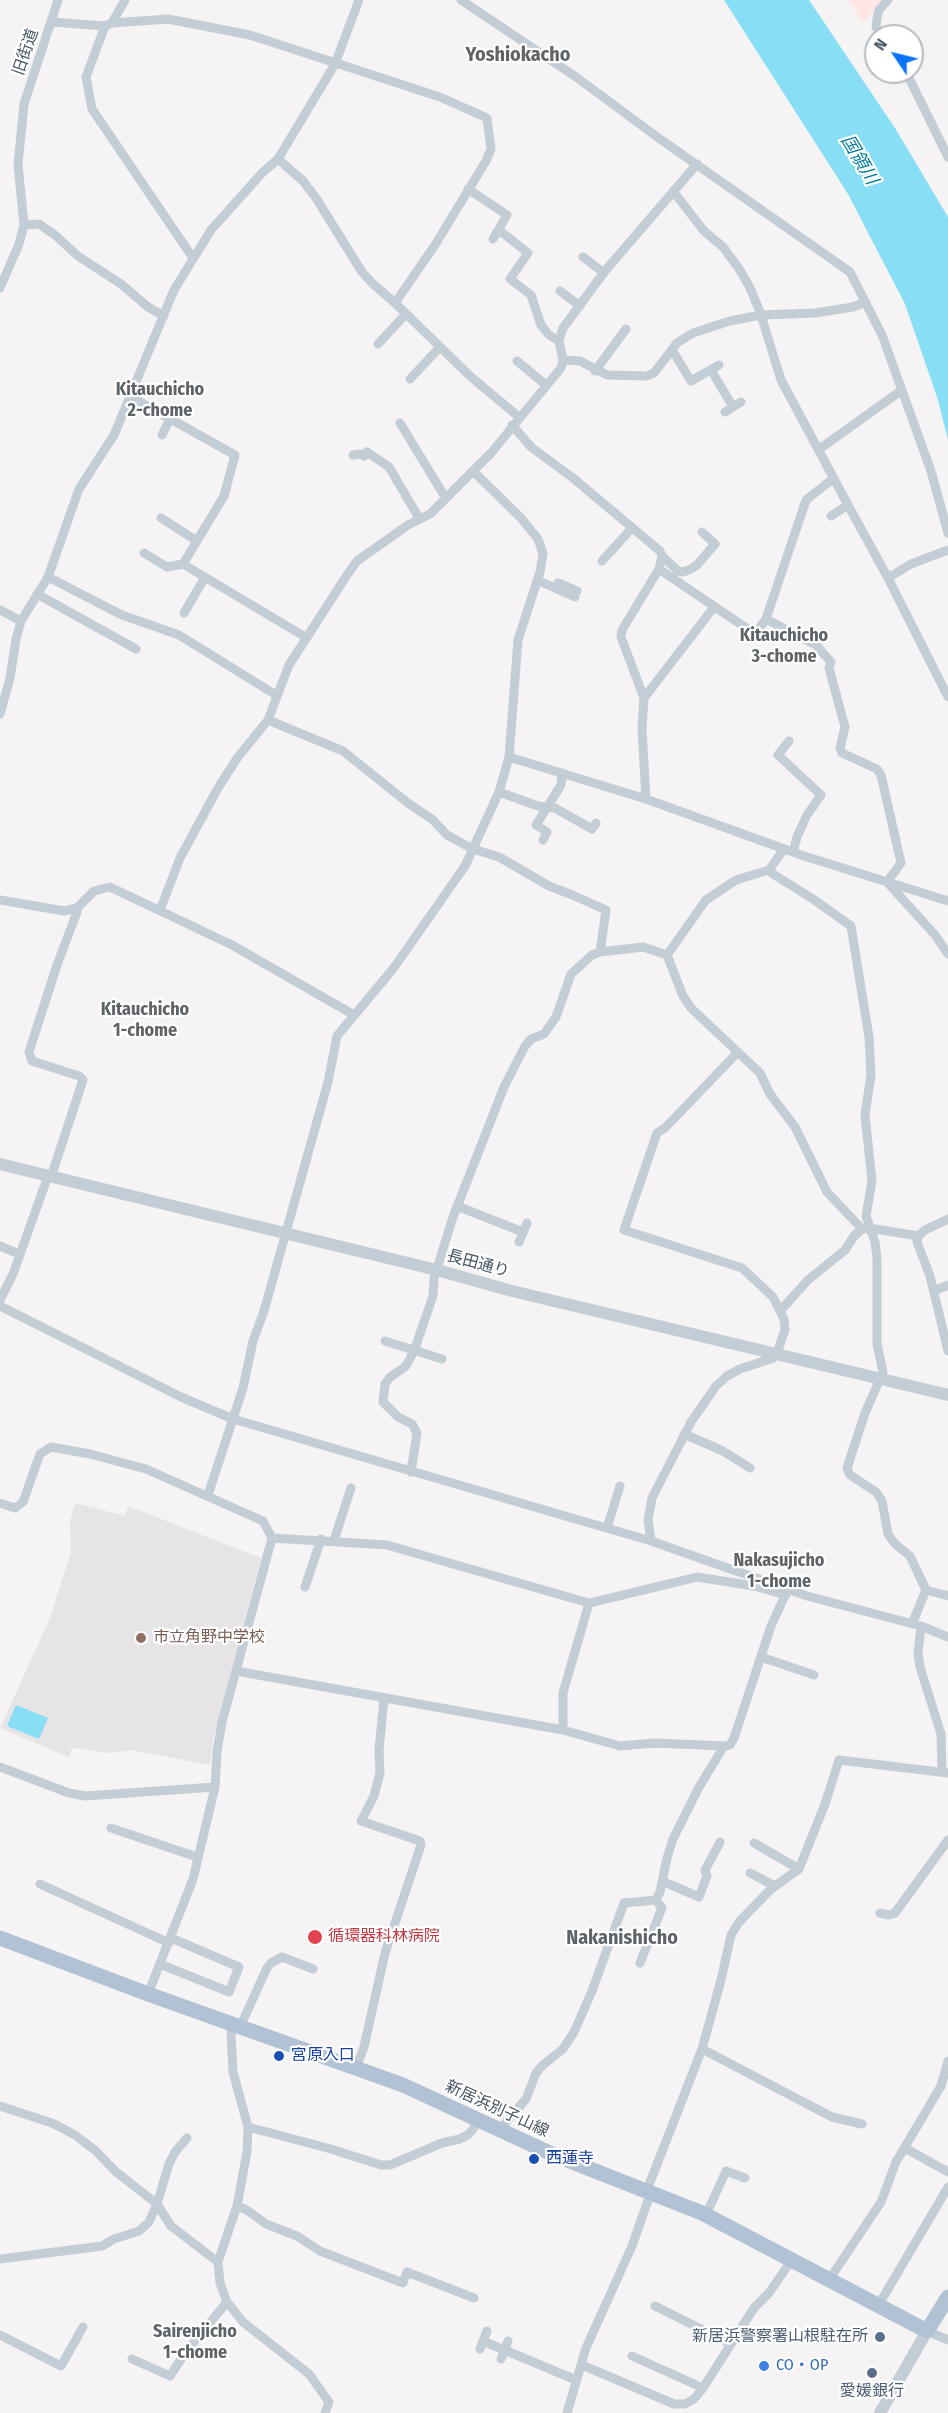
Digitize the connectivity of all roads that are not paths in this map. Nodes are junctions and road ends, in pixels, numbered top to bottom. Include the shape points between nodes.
1 (58, 0) edge
2 (125, 0) edge
3 (359, 0) edge
4 (461, 0) edge
5 (888, 0) edge
6 (52, 22) junction
7 (876, 24) edge
8 (109, 25) junction
9 (335, 64) junction
10 (912, 84) edge
11 (948, 157) edge
12 (278, 159) junction
13 (697, 164) junction
14 (468, 189) junction
15 (673, 191) junction
16 (24, 225) junction
17 (499, 230) junction
18 (493, 239) dead end
19 (583, 257) dead end
20 (193, 258) junction
21 (604, 273) junction
22 (0, 288) edge
23 (560, 291) dead end
24 (866, 302) junction
25 (395, 303) junction
26 (580, 306) junction
27 (406, 314) junction
28 (761, 315) junction
29 (164, 316) junction
30 (626, 329) dead end
31 (559, 341) junction
32 (378, 344) dead end
33 (440, 347) junction
34 (672, 350) junction
35 (564, 360) junction
36 (517, 362) dead end
37 (595, 371) junction
38 (410, 379) dead end
39 (546, 385) junction
40 (902, 390) junction
41 (131, 397) junction
42 (733, 407) dead end
43 (519, 417) junction
44 (170, 419) junction
45 (400, 423) dead end
46 (512, 425) junction
47 (162, 435) dead end
48 (818, 450) junction
49 (353, 455) dead end
50 (473, 471) junction
51 (834, 478) junction
52 (445, 497) junction
53 (848, 505) junction
54 (831, 516) dead end
55 (161, 518) dead end
56 (419, 519) junction
57 (632, 528) junction
58 (702, 532) dead end
59 (948, 533) edge
60 (197, 540) junction
61 (948, 550) edge
62 (144, 553) dead end
63 (662, 556) junction
64 (602, 561) dead end
65 (183, 564) junction
66 (659, 569) junction
67 (48, 577) junction
68 (205, 578) junction
69 (538, 578) junction
70 (888, 578) junction
71 (37, 594) junction
72 (576, 594) dead end
73 (714, 607) junction
74 (0, 610) edge
75 (184, 614) dead end
76 (766, 619) junction
77 (21, 621) junction
78 (307, 638) junction
79 (136, 649) dead end
80 (276, 695) junction
81 (948, 697) edge
82 (644, 698) junction
83 (0, 714) edge
84 (268, 720) junction
85 (789, 741) dead end
86 (509, 757) junction
87 (562, 773) junction
88 (499, 792) junction
89 (646, 800) junction
90 (548, 807) junction
91 (596, 823) dead end
92 (543, 840) dead end
93 (473, 849) junction
94 (788, 850) junction
95 (769, 870) junction
96 (887, 882) junction
97 (0, 900) edge
98 (948, 901) edge
99 (76, 908) junction
100 (160, 910) junction
101 (600, 952) junction
102 (948, 954) edge
103 (667, 955) junction
104 (354, 1015) junction
105 (738, 1052) junction
106 (0, 1164) edge
107 (50, 1176) junction
108 (457, 1206) junction
109 (948, 1219) edge
110 (865, 1228) junction
111 (285, 1234) junction
112 (918, 1236) junction
113 (519, 1242) dead end
114 (0, 1246) edge
115 (19, 1254) junction
116 (437, 1270) junction
117 (948, 1285) edge
118 (934, 1291) junction
119 (0, 1300) edge
120 (0, 1306) edge
121 (781, 1310) junction
122 (946, 1333) edge
123 (385, 1341) dead end
124 (414, 1351) junction
125 (948, 1351) edge
126 (777, 1353) junction
127 (442, 1359) dead end
128 (881, 1379) junction
129 (948, 1395) edge
130 (233, 1419) junction
131 (684, 1434) junction
132 (750, 1468) dead end
133 (411, 1472) junction
134 (620, 1486) dead end
135 (351, 1488) dead end
136 (208, 1495) junction
137 (0, 1503) edge
138 (607, 1528) junction
139 (272, 1538) junction
140 (321, 1539) junction
141 (334, 1540) junction
142 (651, 1541) junction
143 (305, 1587) dead end
144 (927, 1590) junction
145 (787, 1592) junction
146 (948, 1596) edge
147 (589, 1603) junction
148 (916, 1625) junction
149 (948, 1637) edge
150 (761, 1657) junction
151 (236, 1671) junction
152 (814, 1675) dead end
153 (384, 1699) junction
154 (563, 1730) junction
155 (724, 1746) junction
156 (0, 1767) edge
157 (945, 1773) edge
158 (214, 1788) junction
159 (111, 1828) dead end
160 (948, 1840) edge
161 (720, 1842) dead end
162 (754, 1843) dead end
163 (197, 1857) junction
164 (799, 1869) junction
165 (750, 1873) dead end
166 (662, 1881) junction
167 (40, 1884) dead end
168 (775, 1886) junction
169 (656, 1900) junction
170 (880, 1913) dead end
171 (0, 1938) edge
172 (170, 1940) junction
173 (640, 1963) dead end
174 (160, 1964) junction
175 (313, 1969) dead end
176 (148, 1994) junction
177 (237, 2026) junction
178 (702, 2049) junction
179 (948, 2061) edge
180 (356, 2068) junction
181 (0, 2106) edge
182 (480, 2120) junction
183 (862, 2124) dead end
184 (248, 2127) junction
185 (500, 2129) junction
186 (188, 2138) dead end
187 (905, 2148) junction
188 (948, 2172) edge
189 (745, 2178) dead end
190 (948, 2187) edge
191 (649, 2191) junction
192 (157, 2204) junction
193 (237, 2206) junction
194 (706, 2215) junction
195 (0, 2259) edge
196 (791, 2260) junction
197 (219, 2262) junction
198 (829, 2280) junction
199 (948, 2297) edge
200 (474, 2298) dead end
201 (227, 2302) junction
202 (655, 2306) dead end
203 (878, 2306) junction
204 (83, 2327) dead end
205 (487, 2331) dead end
206 (927, 2331) junction
207 (0, 2335) edge
208 (948, 2340) edge
209 (731, 2344) junction
210 (506, 2345) junction
211 (632, 2356) dead end
212 (132, 2359) dead end
213 (501, 2359) dead end
214 (582, 2364) junction
215 (576, 2380) junction
216 (703, 2388) junction
217 (570, 2411) edge
218 (325, 2413) edge
219 (880, 2413) edge

1 - 6 street, 旧街道
2 - 8 street
3 - 9 street
4 - 13 street
5 - 7 street via 879,10
6 - 8 street
6 - 16 street, 旧街道 via 24,104 18,165
8 - 9 street via 168,19 250,35
8 - 20 street via 86,77 92,109
9 - 12 street
9 - 14 street via 440,97 487,118 491,149
10 - 11 street
12 - 20 street via 211,230
12 - 25 street via 316,198 362,272
13 - 15 street
13 - 24 street via 842,265
14 - 17 street via 507,215
14 - 25 street
15 - 21 street
15 - 28 street via 740,270
16 - 22 street, 旧街道
16 - 29 street via 39,225 55,234 78,256
17 - 18 street
17 - 31 street via 528,253 510,279 531,295 542,325
19 - 21 street
20 - 29 street
21 - 26 street
23 - 26 street
24 - 28 street via 815,313
24 - 40 street
25 - 27 street
26 - 31 street via 563,327
27 - 32 street
27 - 33 street
28 - 34 street via 693,333
28 - 48 street via 782,380
29 - 41 street
30 - 37 street
31 - 35 street
33 - 38 street
33 - 43 street
34 - 37 street via 654,373 646,376
34 - 42 street via 691,381 715,367
35 - 37 street via 580,361
35 - 39 street
36 - 39 street
39 - 43 street
40 - 48 street
40 - 59 street
41 - 44 street
41 - 67 street via 114,435 79,489
43 - 46 street
44 - 47 street
44 - 60 street via 235,455 224,496
45 - 52 street
46 - 50 street
46 - 57 street via 531,447
48 - 51 street
49 - 56 street via 364,456 367,452 389,467
50 - 52 street
50 - 69 street via 538,539 543,554
51 - 53 street
51 - 76 street via 806,500
52 - 56 street via 430,514
53 - 54 street
53 - 70 street
55 - 60 street
56 - 78 street via 357,561
57 - 63 street
57 - 64 street
58 - 63 street via 715,544 698,557 697,565 683,572
60 - 65 street
61 - 70 street
62 - 65 street via 166,567
63 - 66 street
65 - 68 street
66 - 73 street
66 - 82 street via 621,637
67 - 71 street
67 - 80 street via 122,615 179,635
68 - 75 street
68 - 78 street
69 - 72 street
69 - 86 street via 518,640
70 - 81 street
71 - 77 street
71 - 79 street
73 - 76 street via 755,634
73 - 82 street
74 - 77 street
76 - 96 street via 816,645 831,662 829,668 845,727 842,753 877,769 881,775 901,864
77 - 83 street
78 - 80 street
80 - 84 street
82 - 89 street
84 - 93 street via 344,752 433,819 447,835
84 - 100 street via 237,757 218,788 180,858
85 - 94 street via 778,755 821,795
86 - 87 street
86 - 88 street
87 - 89 street
87 - 90 street via 561,785
88 - 90 street
88 - 93 street
89 - 94 street
90 - 91 street via 592,829
90 - 92 street via 536,825 547,832
93 - 101 street via 499,857 549,886 606,910
93 - 104 street via 393,969
94 - 95 street
94 - 96 street
95 - 103 street via 735,880 706,900
95 - 110 street via 851,926 869,1037 871,1075 865,1115 872,1181
96 - 98 street
96 - 102 street
97 - 99 street via 64,911
99 - 100 street via 94,891 110,886
99 - 107 street via 29,1052 32,1061 83,1080
100 - 104 street via 232,945
101 - 103 street via 644,947
101 - 108 street via 571,974 556,1017 544,1034 525,1046 504,1087
103 - 105 street via 691,1008
104 - 111 street via 337,1036
105 - 110 street via 760,1073 770,1094 795,1127 827,1192
105 - 121 street via 657,1133 624,1230 742,1268 760,1282
106 - 107 street, 長田通り
107 - 111 street, 長田通り
107 - 115 street
108 - 113 street via 490,1224 525,1227
108 - 116 street
109 - 112 street
110 - 112 street
110 - 121 street
110 - 128 street via 875,1242 877,1258
111 - 116 street, 長田通り
111 - 130 street
112 - 118 street
114 - 115 street
115 - 119 street
116 - 124 street via 433,1296
116 - 126 street, 長田通り
117 - 118 street
118 - 122 street
120 - 130 street
121 - 126 street via 785,1330
122 - 125 street
123 - 124 street
124 - 127 street
124 - 133 street via 406,1366 389,1378 382,1398 393,1412 416,1428
126 - 128 street, 長田通り
126 - 131 street via 727,1376
128 - 129 street, 長田通り
128 - 144 street via 864,1413 847,1468 850,1475 876,1492 882,1501 888,1534 910,1556
130 - 133 street
130 - 136 street
131 - 132 street
131 - 142 street via 652,1498 648,1520
133 - 138 street
134 - 138 street
135 - 141 street
136 - 137 street via 146,1469 51,1447 40,1454 22,1502 15,1508
136 - 139 street via 263,1521
138 - 142 street
139 - 140 street
139 - 151 street
140 - 141 street
140 - 143 street
141 - 147 street via 387,1545
142 - 145 street via 764,1579
144 - 146 street
144 - 148 street
145 - 147 street via 697,1577
145 - 148 street
145 - 150 street
147 - 154 street via 563,1693
148 - 149 street
148 - 157 street via 920,1667 941,1734
150 - 152 street
150 - 155 street via 734,1738
151 - 153 street
151 - 158 street via 220,1732
153 - 154 street
153 - 180 street via 380,1773 361,1821 420,1841 421,1845 385,1953
154 - 155 street via 620,1746
155 - 166 street via 673,1839
156 - 158 street via 85,1796
157 - 164 street via 838,1760
158 - 163 street
159 - 163 street
160 - 170 street via 896,1913
161 - 166 street via 705,1870 707,1876 699,1897
162 - 164 street
163 - 172 street via 193,1879
164 - 168 street
165 - 168 street
166 - 169 street
167 - 172 street
168 - 178 street via 731,1935
169 - 173 street via 662,1908
169 - 185 street via 624,1903 574,2032 563,2049 536,2073 526,2099
171 - 176 main road, 新居浜別子山線
172 - 174 street
172 - 174 street via 239,1967 229,1992
174 - 176 street
175 - 177 street via 282,1957 272,1962
176 - 177 main road, 新居浜別子山線
177 - 180 main road, 新居浜別子山線
177 - 184 street via 231,2033 233,2072
178 - 183 street via 832,2116
178 - 191 street
179 - 187 street via 934,2099
180 - 182 main road, 新居浜別子山線
181 - 192 street via 75,2135
182 - 184 street via 460,2139 390,2165
182 - 185 main road, 新居浜別子山線
184 - 193 street
185 - 191 main road, 新居浜別子山線 via 552,2154
186 - 192 street via 169,2164
187 - 188 street
187 - 198 street via 881,2202
189 - 194 street via 726,2171
190 - 203 street
191 - 194 main road, 新居浜別子山線
191 - 214 street via 632,2246
192 - 195 street via 149,2222 139,2231 102,2246
192 - 197 street via 171,2226
193 - 197 street
193 - 200 street via 320,2251 402,2283 407,2272
194 - 196 main road, 新居浜別子山線
196 - 198 main road, 新居浜別子山線
196 - 209 street
197 - 201 street via 220,2283
198 - 203 main road, 新居浜別子山線
199 - 206 main road
201 - 212 street via 170,2376
201 - 218 street via 243,2322 309,2374 329,2402
202 - 209 street
203 - 206 main road, 新居浜別子山線
204 - 207 street via 61,2366
205 - 210 street via 482,2345
206 - 208 street
206 - 219 street
209 - 216 street
210 - 213 street
210 - 215 street via 534,2368
211 - 216 street
214 - 215 street
214 - 216 street via 674,2404 685,2404
215 - 217 street

